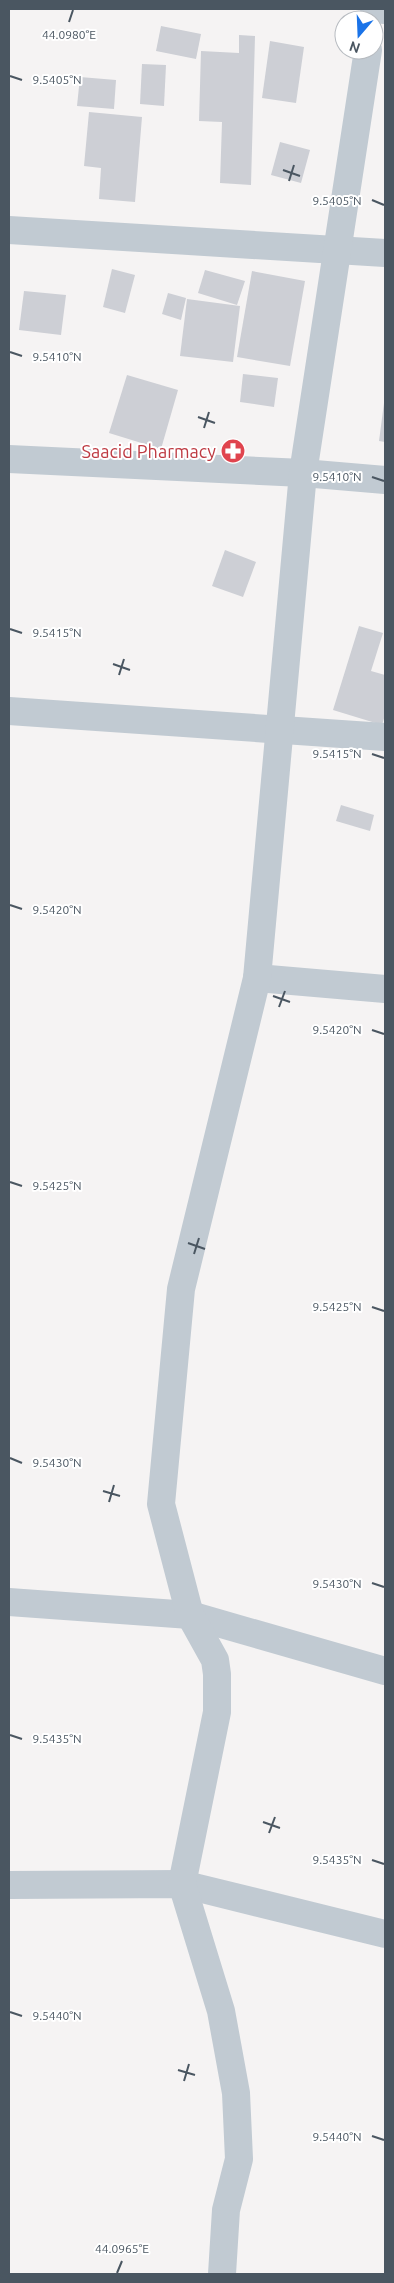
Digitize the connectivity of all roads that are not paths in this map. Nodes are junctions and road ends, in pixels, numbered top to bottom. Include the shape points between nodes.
1 (374, 9) edge
2 (385, 10) edge
3 (366, 60) edge
4 (9, 230) edge
5 (336, 249) junction
6 (385, 253) edge
7 (9, 459) edge
8 (303, 473) junction
9 (385, 480) edge
10 (9, 711) edge
11 (280, 730) junction
12 (385, 737) edge
13 (257, 978) junction
14 (385, 989) edge
15 (9, 1602) edge
16 (190, 1615) junction
17 (385, 1671) edge
18 (9, 1884) edge
19 (182, 1884) junction
20 (385, 1934) edge
21 (222, 2274) edge

1 - 2 street
3 - 5 street
4 - 5 street
5 - 6 street
5 - 8 street
7 - 8 street
8 - 9 street
8 - 11 street
10 - 11 street
11 - 12 street
11 - 13 street
13 - 14 street
13 - 16 street via 181,1289 161,1504
15 - 16 street
16 - 17 street
16 - 19 street via 215,1660 217,1712
18 - 19 street
19 - 20 street
19 - 21 street via 221,2011 236,2093 239,2158 226,2210

